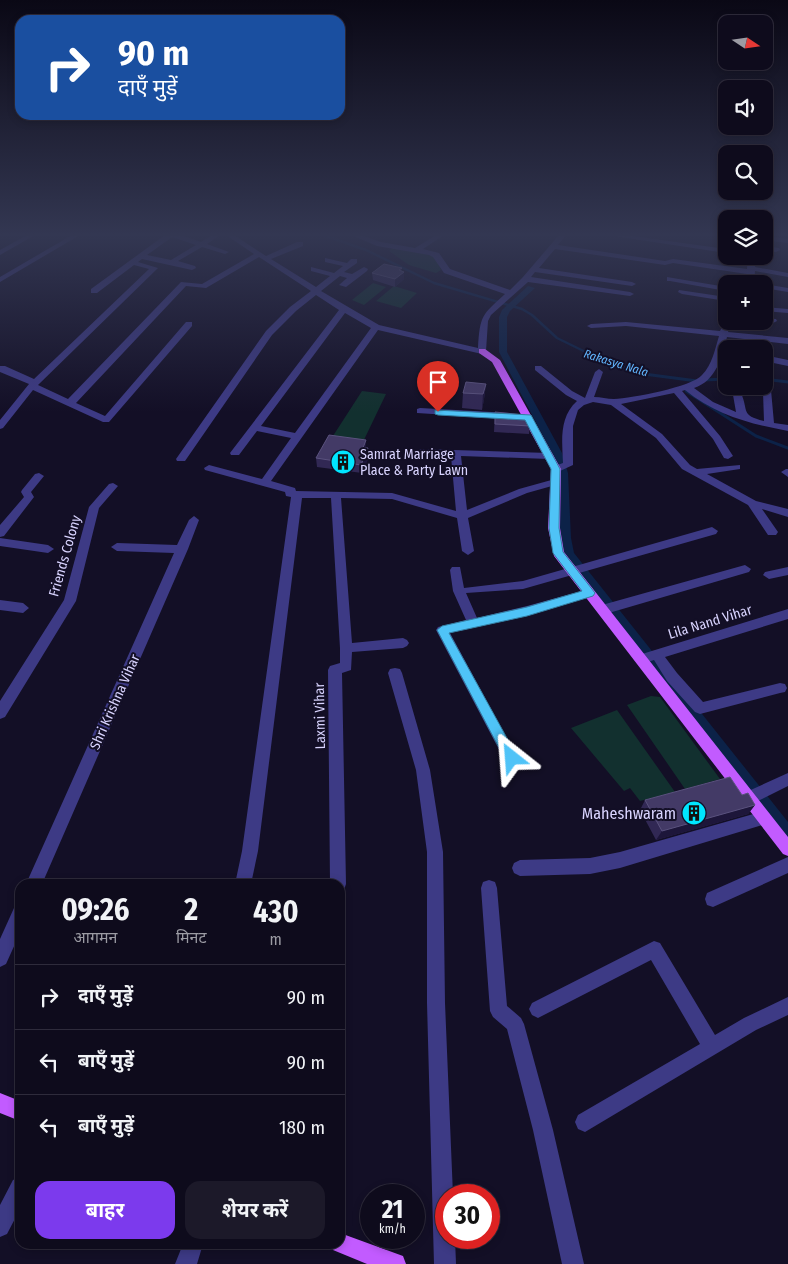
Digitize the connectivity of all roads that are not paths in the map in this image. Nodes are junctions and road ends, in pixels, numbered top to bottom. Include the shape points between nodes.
1 (127, 294) edge
2 (174, 294) edge
3 (310, 294) edge
4 (320, 294) edge
5 (694, 294) edge
6 (509, 295) edge
7 (718, 298) edge
8 (344, 309) junction
9 (773, 310) edge
10 (788, 311) edge
11 (189, 324) dead end
12 (590, 326) dead end
13 (376, 327) junction
14 (724, 330) edge
15 (723, 333) junction
16 (788, 341) edge
17 (482, 351) junction
18 (773, 360) edge
19 (714, 361) junction
20 (718, 361) edge
21 (788, 363) edge
22 (538, 368) dead end
23 (1, 369) edge
24 (599, 372) dead end
25 (34, 384) junction
26 (687, 387) junction
27 (675, 389) junction
28 (738, 395) dead end
29 (768, 395) edge
30 (587, 401) junction
31 (613, 402) junction
32 (70, 403) junction
33 (420, 411) dead end
34 (528, 417) junction
35 (747, 420) junction
36 (769, 425) junction
37 (0, 426) edge
38 (253, 427) junction
39 (788, 428) edge
40 (298, 437) junction
41 (421, 452) dead end
42 (235, 453) dead end
43 (456, 453) junction
44 (549, 456) junction
45 (728, 456) dead end
46 (181, 459) dead end
47 (736, 467) dead end
48 (209, 468) dead end
49 (560, 468) junction
50 (697, 472) junction
51 (39, 476) dead end
52 (555, 482) junction
53 (264, 484) junction
54 (112, 486) dead end
55 (297, 495) junction
56 (336, 496) junction
57 (752, 503) junction
58 (788, 513) edge
59 (462, 516) junction
60 (194, 520) dead end
61 (4, 521) edge
62 (712, 531) dead end
63 (772, 532) dead end
64 (0, 533) edge
65 (0, 542) edge
66 (117, 547) dead end
67 (48, 549) dead end
68 (182, 549) junction
69 (468, 551) dead end
70 (746, 569) dead end
71 (456, 570) dead end
72 (576, 570) junction
73 (788, 571) edge
74 (769, 575) dead end
75 (469, 590) dead end
76 (589, 593) junction
77 (0, 605) edge
78 (23, 608) dead end
79 (608, 608) junction
80 (788, 614) edge
81 (473, 624) junction
82 (403, 643) dead end
83 (346, 648) junction
84 (650, 657) junction
85 (395, 673) dead end
86 (780, 688) dead end
87 (0, 713) edge
88 (512, 758) dead end
89 (788, 779) edge
90 (753, 795) junction
91 (764, 818) junction
92 (788, 849) edge
93 (788, 865) edge
94 (520, 868) dead end
95 (36, 879) edge
96 (245, 879) edge
97 (338, 879) edge
98 (489, 888) dead end
99 (713, 899) dead end
100 (15, 925) edge
101 (0, 958) edge
102 (788, 1006) edge
103 (538, 1009) dead end
104 (712, 1046) junction
105 (0, 1103) edge
106 (15, 1110) edge
107 (585, 1122) dead end
108 (15, 1197) edge
109 (0, 1227) edge
110 (345, 1245) edge
111 (192, 1249) edge
112 (186, 1264) edge
113 (395, 1264) edge
114 (445, 1264) edge
115 (573, 1264) edge

1 - 25 street
2 - 32 street
3 - 46 street via 269,333
4 - 8 street
5 - 7 street
6 - 17 street via 484,321
8 - 13 street
8 - 38 street
9 - 10 street
11 - 32 street via 106,420
12 - 15 street via 626,324
13 - 17 street
13 - 40 street
14 - 15 street
15 - 16 street
15 - 19 street
17 - 34 main road via 496,360
18 - 21 street
19 - 20 street
19 - 26 street via 701,380
22 - 30 street via 569,393
23 - 25 street
24 - 30 street
25 - 32 street
25 - 37 street
26 - 27 street
26 - 35 street via 716,407
27 - 31 street
27 - 45 street
28 - 35 street via 740,414
29 - 36 street
30 - 31 street
30 - 49 street via 575,407 569,418 568,465
31 - 50 street via 659,436 686,467
33 - 34 street
34 - 44 main road
35 - 36 street
36 - 39 street
38 - 40 street
38 - 42 street
40 - 53 street
41 - 43 street
43 - 44 street
43 - 59 street
44 - 49 main road
47 - 50 street
48 - 53 street
49 - 52 main road
50 - 57 street
51 - 61 street via 26,492 29,496
52 - 59 street via 523,491
52 - 72 main road via 556,547
53 - 55 street via 291,490 290,494
54 - 87 street, Friends Colony via 94,507 70,601
55 - 56 street
55 - 96 street
56 - 59 street via 392,496
56 - 83 street, Laxmi Vihar
57 - 58 street
57 - 63 street
59 - 69 street
60 - 68 street, Shri Krishna Vihar
61 - 64 street
62 - 72 street
65 - 67 street
66 - 68 street
68 - 95 street, Shri Krishna Vihar
70 - 79 street
71 - 81 street via 459,591
72 - 75 street via 523,585
72 - 76 main road
73 - 74 street
76 - 79 main road
76 - 81 street
77 - 78 street
79 - 84 main road
80 - 84 street, Lila Nand Vihar
81 - 88 street via 442,630
82 - 83 street
83 - 97 street, Laxmi Vihar via 346,666 335,670
84 - 86 street via 700,708
84 - 90 main road
85 - 114 street via 423,770 435,852 436,1003
89 - 90 street
90 - 91 main road
91 - 92 main road
91 - 94 street via 620,860 590,866
93 - 99 street
98 - 115 street via 499,1011 515,1024
100 - 101 street
102 - 104 street
103 - 104 street via 654,949
104 - 107 street
105 - 106 main road
108 - 109 street
110 - 113 main road
111 - 112 street

